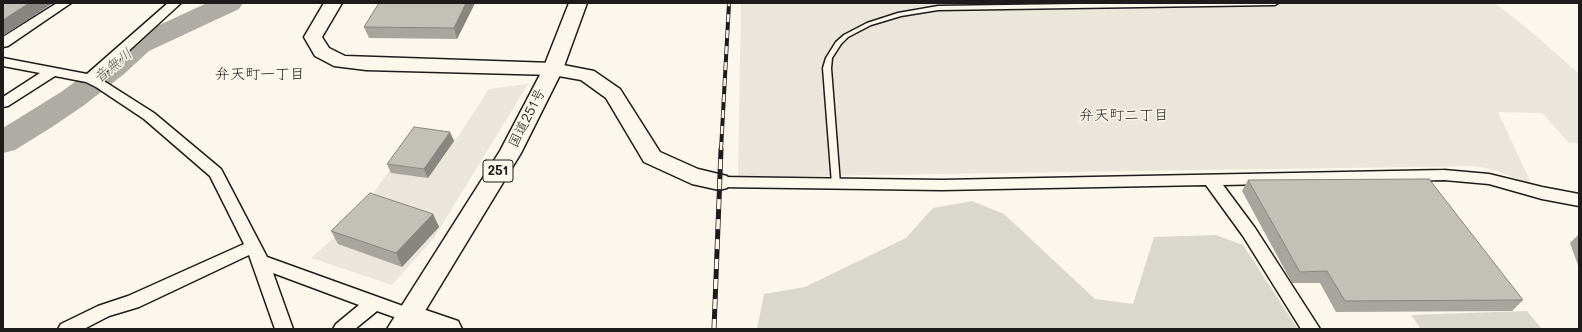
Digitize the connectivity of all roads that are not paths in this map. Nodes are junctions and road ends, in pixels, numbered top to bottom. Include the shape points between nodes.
1 (65, 3) edge
2 (175, 3) edge
3 (333, 3) edge
4 (578, 3) edge
5 (1275, 3) edge
6 (3, 42) edge
7 (3, 62) edge
8 (553, 68) junction
9 (52, 72) junction
10 (95, 81) junction
11 (3, 103) edge
12 (1210, 179) junction
13 (719, 182) joint
14 (836, 184) junction
15 (1579, 200) edge
16 (252, 247) junction
17 (261, 262) junction
18 (374, 303) junction
19 (404, 322) edge
20 (67, 329) edge
21 (284, 329) edge
22 (342, 329) edge
23 (449, 329) edge
24 (1311, 329) edge

1 - 6 street
2 - 10 street
3 - 8 main road via 313,37 322,52 341,62
4 - 8 main road, 国道251号 / 251
5 - 14 lane via 938,8 900,14 869,24 846,36 835,46 829,58 827,68
7 - 9 street
8 - 13 main road via 587,75 613,94 652,157 692,176
8 - 19 main road, 国道251号 / 251 via 510,153
9 - 10 street
9 - 11 street
10 - 16 street via 149,116 216,173
12 - 14 street via 942,185
12 - 15 street via 1444,175 1489,179
12 - 24 street via 1249,232
13 - 14 street
16 - 17 street
16 - 20 street via 133,302 104,311
17 - 18 street
17 - 21 street
18 - 19 street
18 - 22 street
19 - 23 main road

